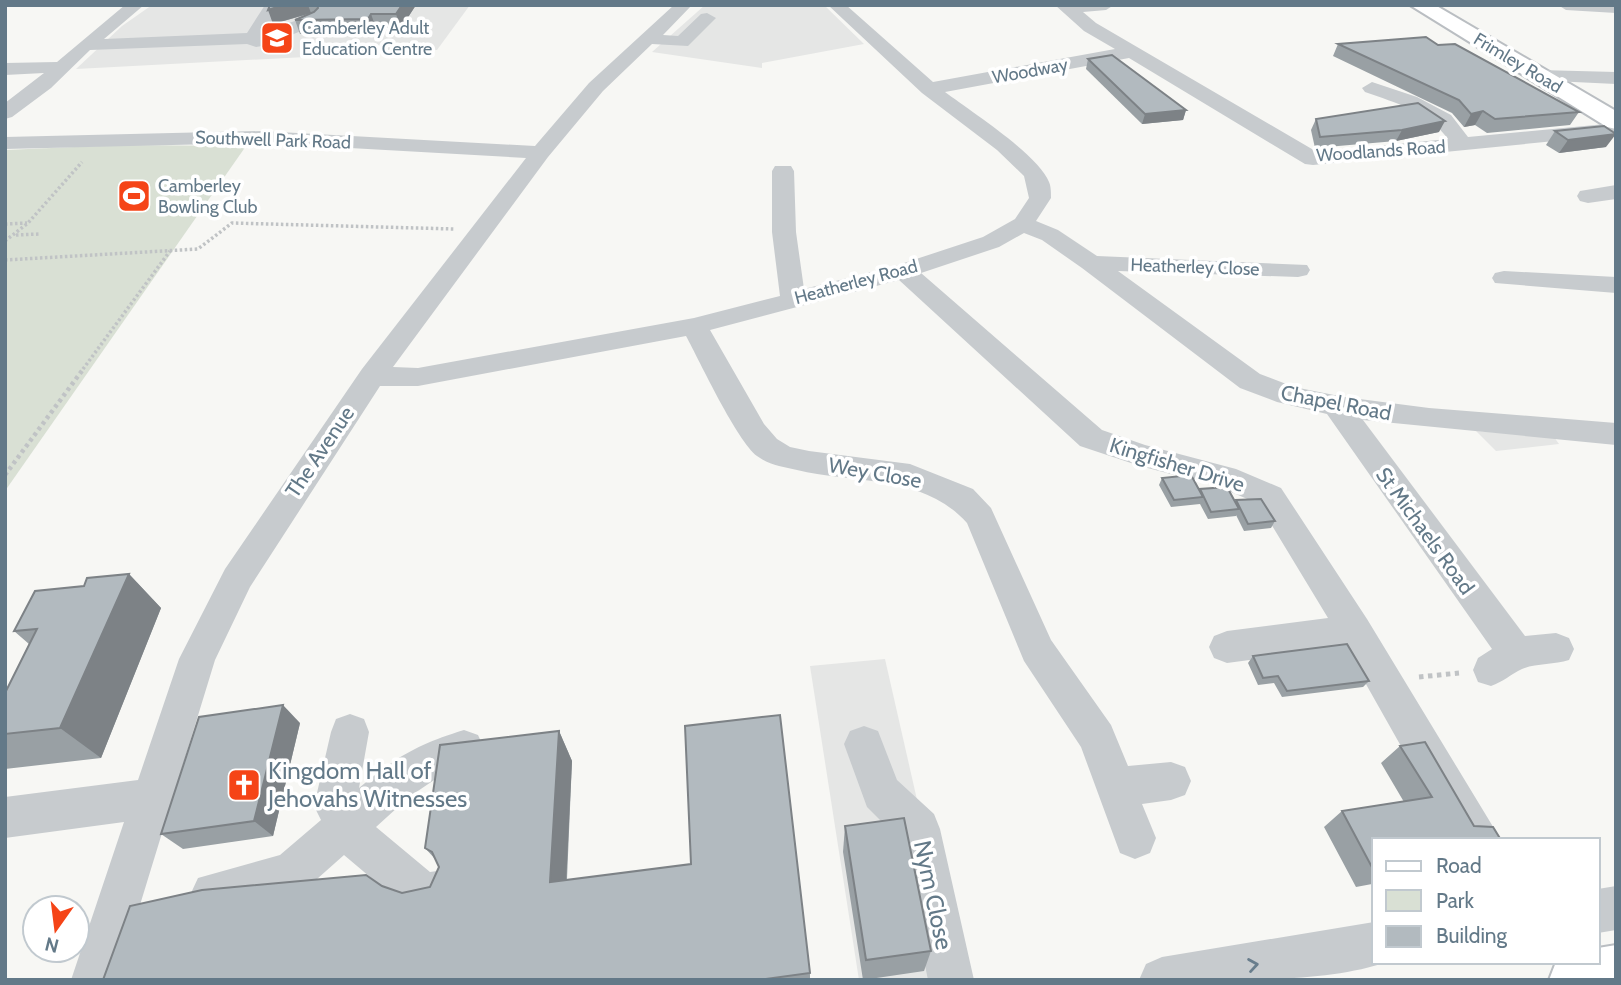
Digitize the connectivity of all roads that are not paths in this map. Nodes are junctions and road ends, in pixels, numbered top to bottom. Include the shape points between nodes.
1 (136, 5) edge
2 (274, 5) edge
3 (836, 5) edge
4 (1107, 5) edge
5 (1420, 5) edge
6 (1566, 5) edge
7 (1066, 7) edge
8 (1616, 8) edge
9 (695, 11) edge
10 (312, 20) edge
11 (247, 43) junction
12 (85, 45) junction
13 (1132, 52) junction
14 (62, 66) junction
15 (5, 69) edge
16 (1539, 76) junction
17 (1616, 78) edge
18 (1372, 88) dead end
19 (929, 89) junction
20 (5, 113) edge
21 (1616, 122) edge
22 (1616, 129) edge
23 (5, 143) edge
24 (1462, 145) junction
25 (541, 153) junction
26 (783, 171) dead end
27 (1616, 192) edge
28 (1588, 196) dead end
29 (1023, 224) junction
30 (1091, 263) junction
31 (1298, 270) dead end
32 (904, 271) junction
33 (1504, 278) dead end
34 (1616, 285) edge
35 (793, 299) junction
36 (694, 326) junction
37 (372, 376) junction
38 (1336, 407) junction
39 (1616, 434) edge
40 (1354, 630) junction
41 (1227, 647) dead end
42 (1556, 649) dead end
43 (350, 732) dead end
44 (864, 744) dead end
45 (464, 748) edge
46 (1171, 781) dead end
47 (1116, 787) junction
48 (152, 799) junction
49 (5, 818) edge
50 (345, 828) junction
51 (1135, 838) dead end
52 (1476, 838) edge
53 (437, 893) edge
54 (151, 904) junction
55 (1372, 945) edge
56 (1616, 973) edge
57 (94, 980) edge
58 (951, 980) edge
59 (1161, 980) edge
60 (1577, 980) edge

1 - 12 street
2 - 11 street
3 - 19 street
4 - 7 street
5 - 16 main road, Frimley Road
6 - 8 street
7 - 13 street, Woodlands Road
9 - 25 street, The Avenue via 646,38 596,87
10 - 11 street
11 - 12 street
12 - 14 street
13 - 19 street, Woodway
13 - 24 street, Woodlands Road via 1313,159
14 - 15 street
14 - 20 street
16 - 17 street
16 - 21 main road, Frimley Road
18 - 24 street via 1444,119
19 - 29 street via 1033,173 1040,198
22 - 24 street, Woodlands Road
23 - 25 street, Southwell Park Road via 261,138
25 - 37 street, The Avenue
26 - 35 street via 783,232
27 - 28 street
29 - 30 street, Chapel Road via 1051,235
29 - 32 street, Heatherley Road via 991,242
30 - 31 street, Heatherley Close
30 - 38 street, Chapel Road via 1250,382
32 - 35 street, Heatherley Road
32 - 40 street, Kingfisher Drive via 1091,438 1225,477 1270,496
33 - 34 street
35 - 36 street, Heatherley Road
36 - 37 street, Heatherley Road via 418,377
36 - 47 street, Wey Close via 766,447 809,462 910,475 962,497 979,517 1037,650 1097,738
37 - 48 street, The Avenue via 237,579 197,659
38 - 39 street, Chapel Road
38 - 42 street, St Michaels Road via 1504,662
40 - 41 street
40 - 52 street, Kingfisher Drive
43 - 50 street via 335,806
44 - 58 street, Nym Close via 881,793 919,830
45 - 50 street via 431,759 395,783
46 - 47 street
47 - 51 street, Wey Close
48 - 49 street
48 - 54 street, The Avenue
50 - 53 street via 417,889
50 - 54 street via 293,872 249,887
54 - 57 street, The Avenue
59 -> 55 street
56 - 60 main road

